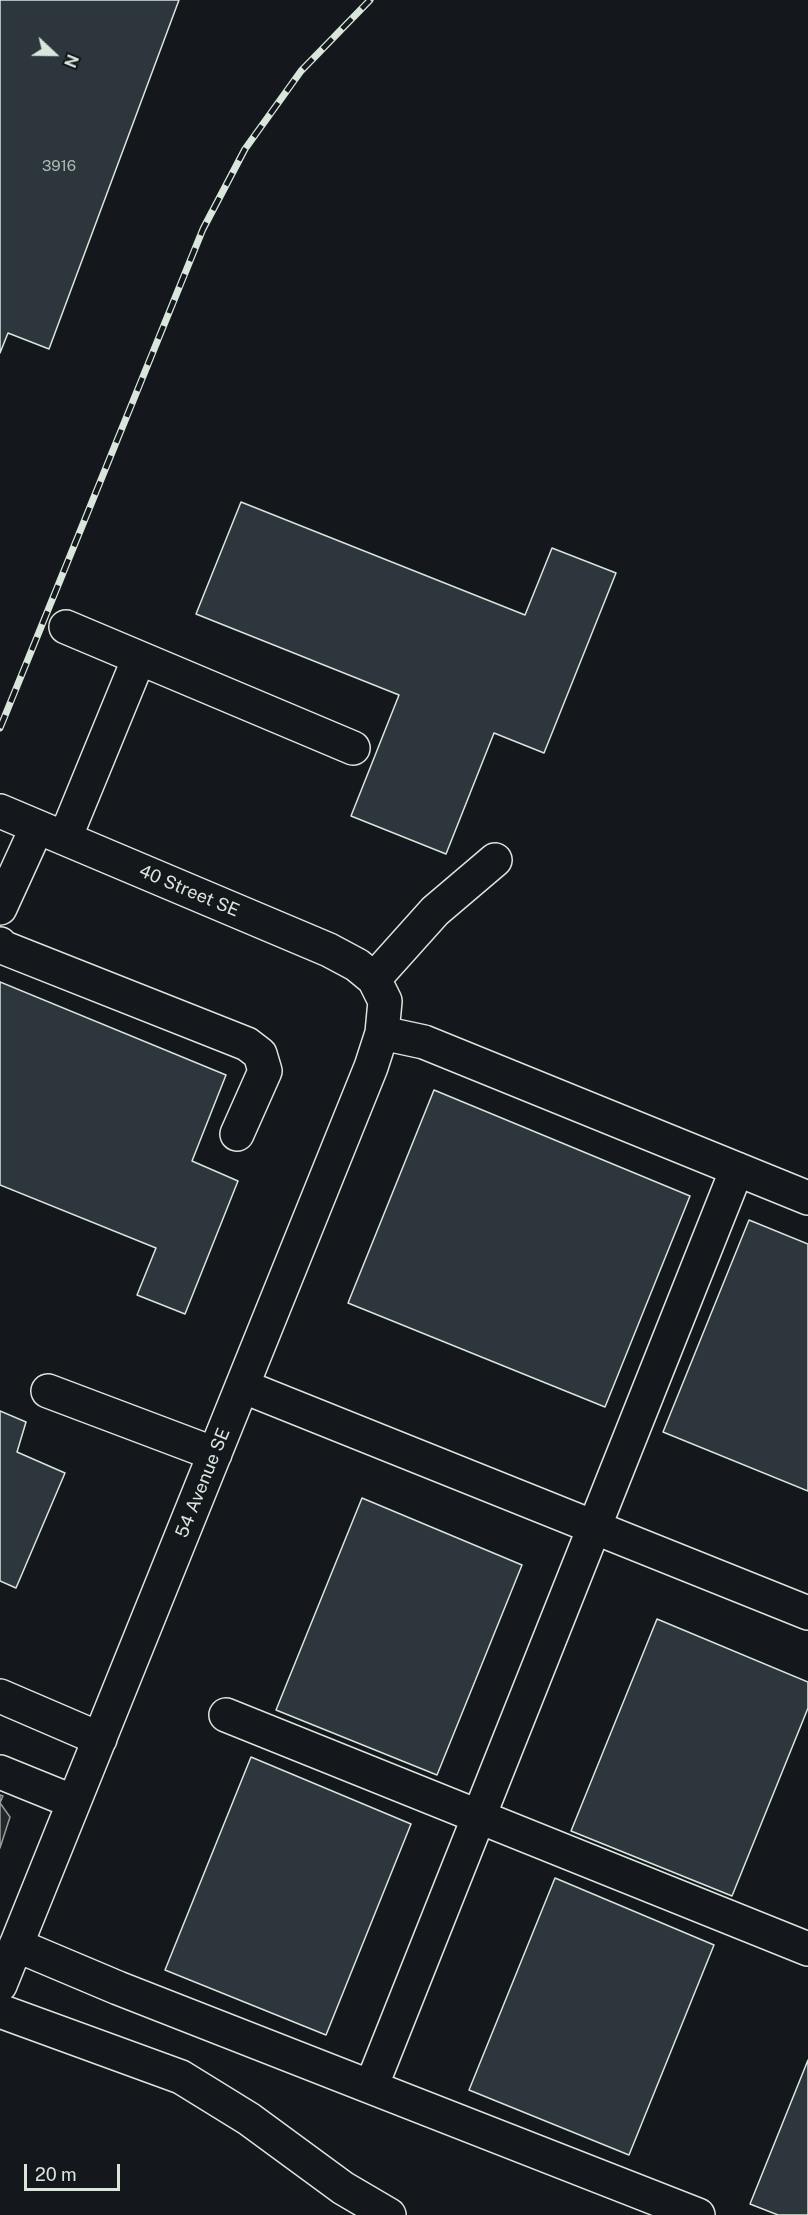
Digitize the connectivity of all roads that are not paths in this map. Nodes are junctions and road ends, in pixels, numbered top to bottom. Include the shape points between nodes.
1 (66, 627) dead end
2 (139, 658) junction
3 (353, 748) dead end
4 (0, 812) edge
5 (51, 832) junction
6 (495, 860) dead end
7 (0, 908) edge
8 (0, 944) edge
9 (374, 979) junction
10 (382, 1033) junction
11 (237, 1134) dead end
12 (737, 1169) junction
13 (808, 1198) edge
14 (242, 1386) junction
15 (48, 1391) dead end
16 (214, 1454) junction
17 (593, 1526) junction
18 (808, 1613) edge
19 (0, 1696) edge
20 (226, 1715) dead end
21 (100, 1738) junction
22 (0, 1772) edge
23 (74, 1802) junction
24 (477, 1816) junction
25 (16, 1945) junction
26 (808, 1949) edge
27 (0, 1985) edge
28 (0, 2011) edge
29 (371, 2087) junction
30 (389, 2215) edge
31 (698, 2215) edge

1 - 2 street
2 - 3 street
2 - 5 street
4 - 5 street, 40 Street SE
5 - 7 street
5 - 9 street, 40 Street SE via 329,950
6 - 9 street via 435,911
8 - 11 street via 247,1044 260,1054 265,1071
9 - 10 street, 54 Avenue SE via 386,1001
10 - 12 street via 424,1042
10 - 14 street, 54 Avenue SE
12 - 13 street
12 - 17 street
14 - 16 street, 54 Avenue SE
14 - 17 street
15 - 16 street
16 - 21 street, 54 Avenue SE
17 - 18 street
17 - 24 street
19 - 21 street
20 - 24 street
21 - 23 street, 54 Avenue SE
22 - 23 street
23 - 25 street, 54 Avenue SE
24 - 26 street
24 - 29 street
25 - 27 street, 54 Avenue SE
25 - 29 street
28 - 30 street via 180,2077
29 - 31 street

